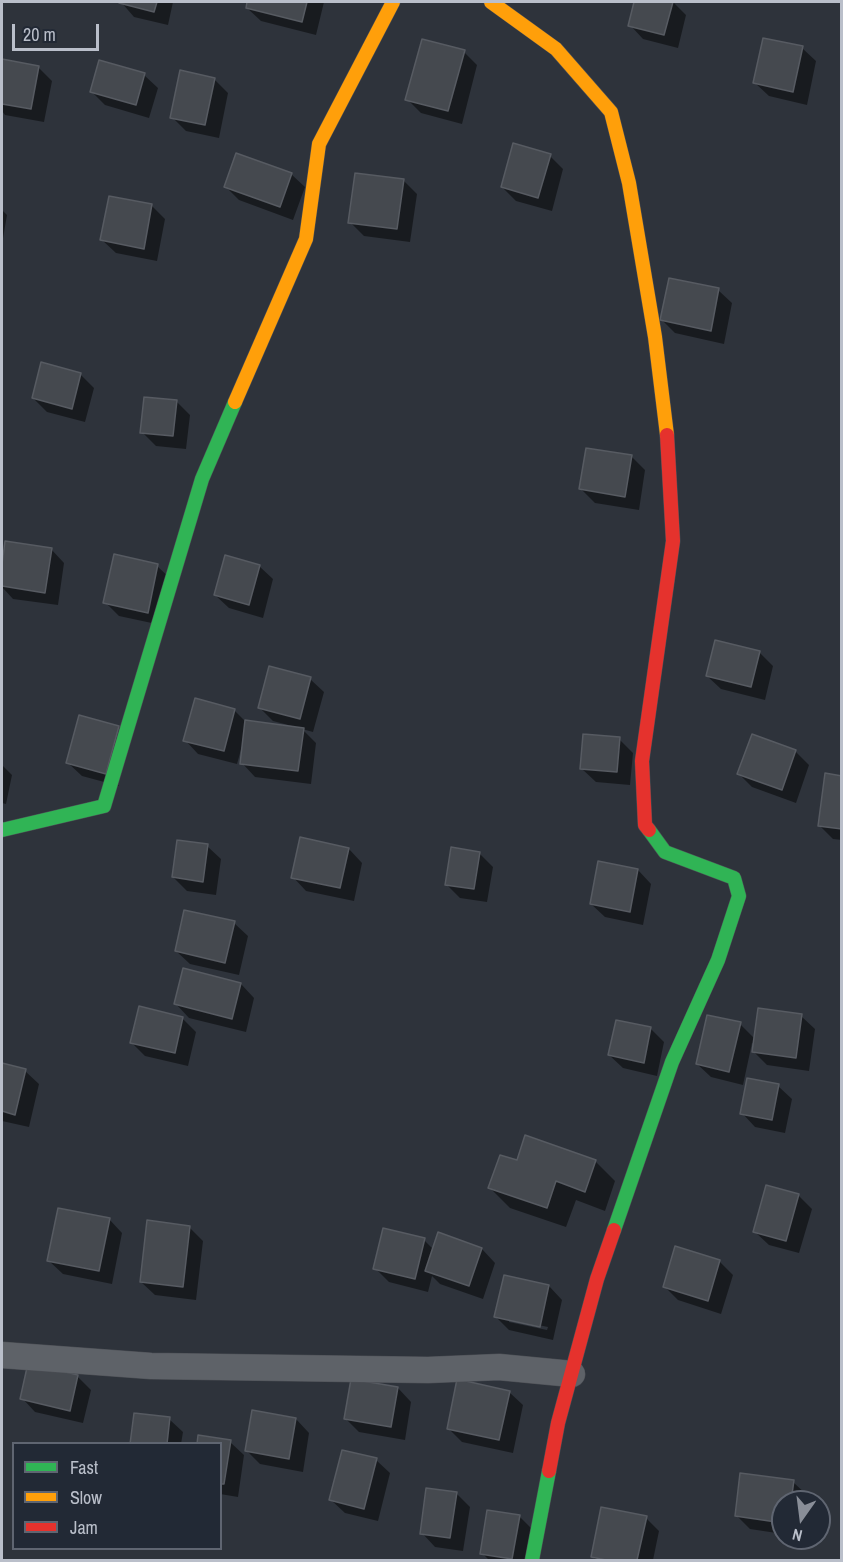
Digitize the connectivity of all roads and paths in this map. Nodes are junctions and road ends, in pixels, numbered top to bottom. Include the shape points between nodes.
1 (393, 2) edge
2 (490, 2) edge
3 (2, 830) edge
4 (2, 1355) edge
5 (572, 1374) junction
6 (532, 1560) edge

1 - 3 street via 319,144 306,239 201,479 104,806
2 - 5 street via 556,49 611,112 629,183 655,337 666,422 673,542 642,761 645,825 665,852 734,878 739,896 718,960 672,1062 597,1280
4 - 5 street via 151,1366 428,1370 499,1366
5 - 6 street via 558,1423

